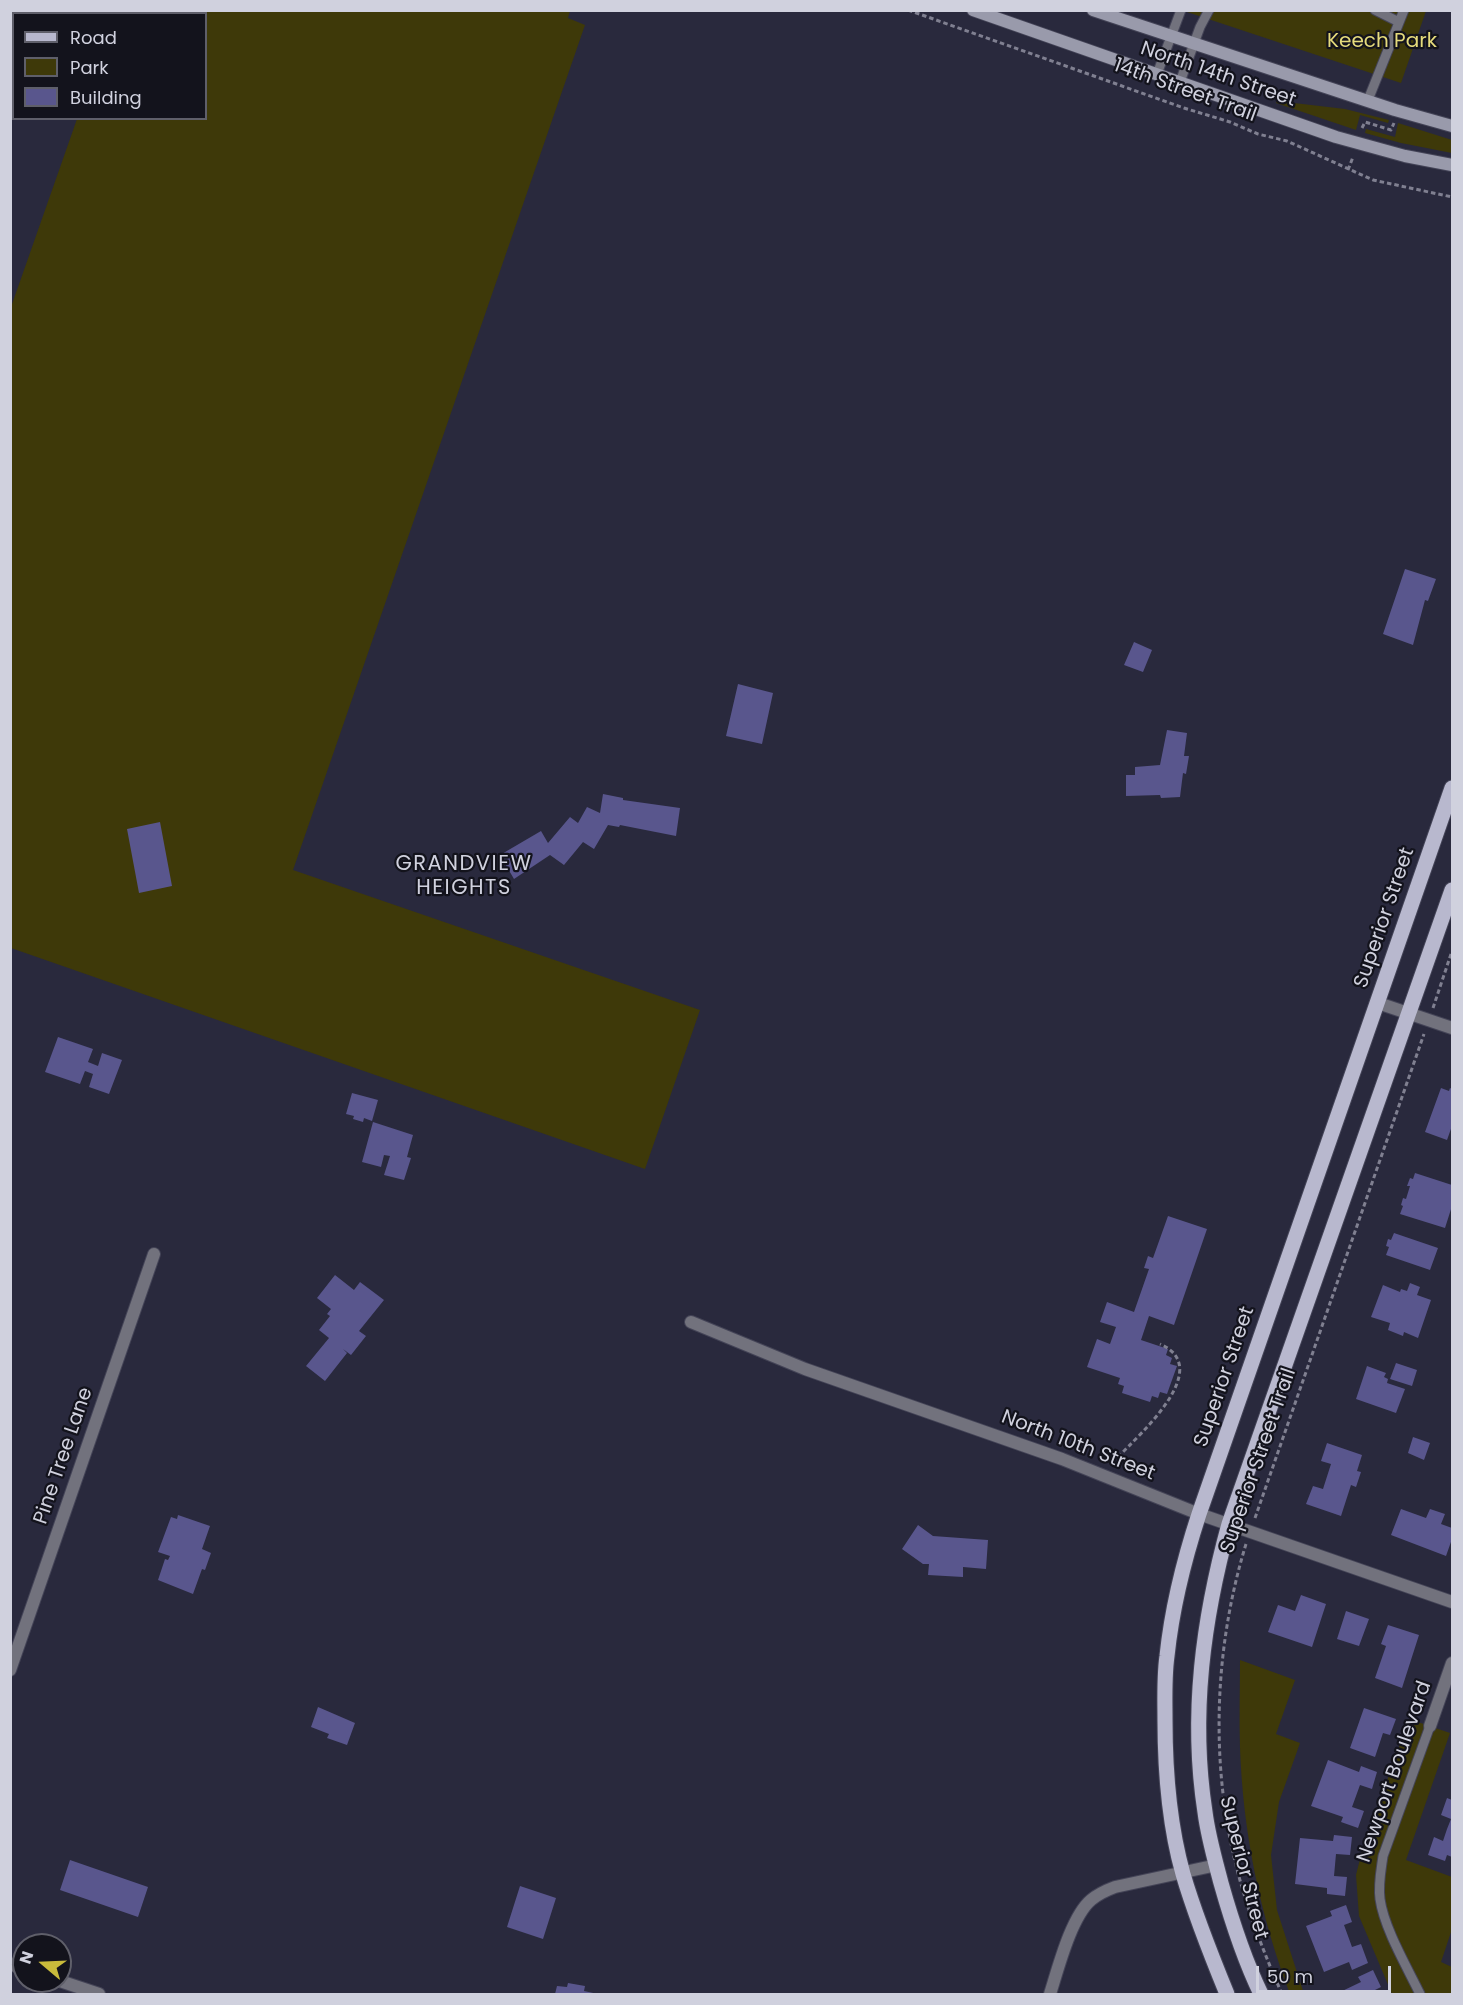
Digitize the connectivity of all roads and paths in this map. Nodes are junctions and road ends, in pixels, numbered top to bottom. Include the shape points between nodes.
1 (908, 10) edge
2 (973, 10) edge
3 (1093, 10) edge
4 (1182, 10) edge
5 (1209, 10) edge
6 (1375, 10) edge
7 (1404, 10) edge
8 (1399, 22) junction
9 (1171, 36) junction
10 (1194, 45) junction
11 (1157, 74) junction
12 (1180, 82) junction
13 (1368, 100) junction
14 (1399, 111) junction
15 (1452, 126) edge
16 (1357, 144) junction
17 (1452, 165) edge
18 (1348, 170) junction
19 (1452, 197) edge
20 (1452, 788) edge
21 (1452, 890) edge
22 (1452, 951) edge
23 (1378, 1003) junction
24 (1411, 1013) junction
25 (1429, 1019) junction
26 (1452, 1028) edge
27 (154, 1254) dead end
28 (691, 1322) dead end
29 (1160, 1344) dead end
30 (1118, 1457) dead end
31 (1198, 1514) junction
32 (1229, 1524) junction
33 (1250, 1532) junction
34 (1452, 1602) edge
35 (1452, 1663) edge
36 (10, 1670) edge
37 (1430, 1726) joint
38 (1216, 1865) junction
39 (1183, 1873) junction
40 (72, 1985) edge
41 (99, 1995) edge
42 (1050, 1995) edge
43 (1227, 1995) edge
44 (1261, 1995) edge
45 (1282, 1995) edge
46 (1420, 1995) edge

1 - 18 path, 14th Street Trail via 1287,141
2 - 11 main road, North 14th Street
3 - 9 main road, North 14th Street
4 - 9 lane
5 - 10 lane
6 - 8 lane
7 - 8 lane
8 - 13 lane
9 - 10 main road, North 14th Street
9 - 11 lane
10 - 12 lane
10 - 13 main road, North 14th Street
11 - 12 main road, North 14th Street
12 - 16 main road, North 14th Street
13 - 14 main road, North 14th Street
14 - 15 main road, North 14th Street
14 - 16 path via 1391,130 1365,122
16 - 17 main road, North 14th Street
16 - 18 path
18 - 19 path, 14th Street Trail via 1373,180
20 - 23 main road, Superior Street
21 - 24 main road, Superior Street
22 - 25 path, Superior Street Trail
23 - 24 street
23 - 31 main road, Superior Street
24 - 25 street
24 - 32 main road, Superior Street
25 - 26 street
25 - 33 path, Superior Street Trail
27 - 36 street, Pine Tree Lane
28 - 31 street, North 10th Street via 805,1369 1062,1459
29 - 30 path via 1170,1348 1180,1360 1181,1372 1168,1402
31 - 32 street, North 10th Street
31 - 39 main road, Superior Street via 1184,1562 1166,1658 1168,1795
32 - 33 street, North 10th Street
32 - 38 main road, Superior Street via 1209,1605 1198,1712 1199,1764
33 - 34 street, North 10th Street
33 - 45 path, Superior Street Trail via 1229,1609 1220,1674 1221,1765 1234,1860 1257,1934
35 - 37 street, Newport Boulevard
37 - 46 lane, Newport Boulevard via 1383,1856 1379,1878 1386,1920
38 - 39 street
38 - 44 main road, Superior Street via 1232,1924
39 - 42 street via 1115,1887 1089,1901 1073,1927
39 - 43 main road, Superior Street
40 - 41 street

